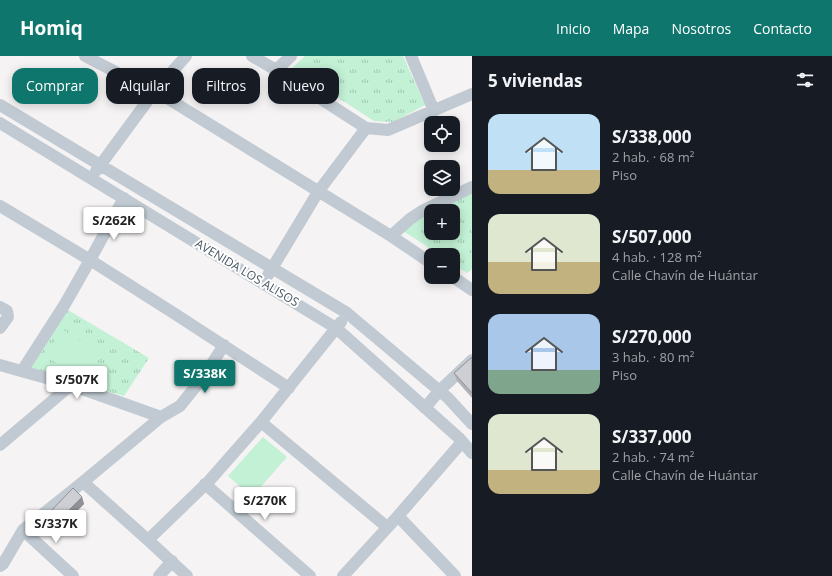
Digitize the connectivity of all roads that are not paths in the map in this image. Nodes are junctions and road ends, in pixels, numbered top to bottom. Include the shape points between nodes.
1 (85, 56) edge
2 (186, 56) edge
3 (252, 56) edge
4 (291, 56) edge
5 (411, 56) edge
6 (108, 68) edge
7 (175, 68) edge
8 (273, 68) edge
9 (278, 68) edge
10 (472, 94) edge
11 (145, 104) edge
12 (176, 104) edge
13 (329, 104) edge
14 (0, 105) edge
15 (434, 111) junction
16 (0, 123) edge
17 (366, 128) junction
18 (100, 165) junction
19 (91, 178) junction
20 (472, 187) edge
21 (318, 192) junction
22 (124, 198) junction
23 (0, 206) edge
24 (391, 236) junction
25 (424, 258) edge
26 (90, 260) junction
27 (273, 268) junction
28 (460, 282) edge
29 (263, 283) junction
30 (472, 290) edge
31 (0, 307) edge
32 (348, 313) junction
33 (0, 328) edge
34 (336, 328) junction
35 (224, 345) junction
36 (472, 360) edge
37 (0, 365) edge
38 (22, 371) junction
39 (71, 385) junction
40 (289, 388) junction
41 (438, 391) junction
42 (425, 408) junction
43 (161, 418) junction
44 (261, 422) junction
45 (472, 424) edge
46 (462, 442) junction
47 (0, 445) edge
48 (472, 453) edge
49 (83, 482) junction
50 (205, 484) junction
51 (398, 516) junction
52 (387, 527) junction
53 (23, 530) junction
54 (148, 540) junction
55 (172, 562) junction
56 (0, 566) edge
57 (345, 575) edge
58 (73, 576) edge
59 (159, 576) edge
60 (187, 576) edge
61 (310, 576) edge
62 (456, 576) edge

1 - 6 street
2 - 7 street
3 - 8 street
4 - 9 street
5 - 15 street
10 - 15 street
11 - 18 street
12 - 21 street
13 - 17 street
14 - 18 street, AVENIDA LOS ALISOS
15 - 17 street via 388,130
16 - 19 street, AVENIDA LOS ALISOS
17 - 21 street
18 - 19 street
18 - 27 street, AVENIDA LOS ALISOS
19 - 22 street, AVENIDA LOS ALISOS
20 - 24 street via 410,219
21 - 24 street
21 - 27 street
22 - 26 street
22 - 29 street, AVENIDA LOS ALISOS
23 - 26 street
24 - 25 street
26 - 35 street
26 - 38 street
27 - 29 street
27 - 32 street, AVENIDA LOS ALISOS
28 - 30 street
29 - 34 street, AVENIDA LOS ALISOS
31 - 33 street via 7,311 8,317
32 - 34 street
32 - 41 street, AVENIDA LOS ALISOS
34 - 40 street
34 - 42 street, AVENIDA LOS ALISOS
35 - 40 street
35 - 43 street via 180,406
36 - 41 street
37 - 38 street
38 - 39 street
39 - 43 street
39 - 47 street
40 - 44 street
41 - 42 street
41 - 45 street, AVENIDA LOS ALISOS
42 - 46 street, AVENIDA LOS ALISOS
43 - 49 street
44 - 50 street
44 - 52 street
46 - 48 street, AVENIDA LOS ALISOS
46 - 51 street
49 - 53 street
49 - 54 street
50 - 54 street
50 - 61 street
51 - 52 street
51 - 62 street
52 - 57 street
53 - 56 street
53 - 58 street
54 - 55 street
55 - 59 street
55 - 60 street

